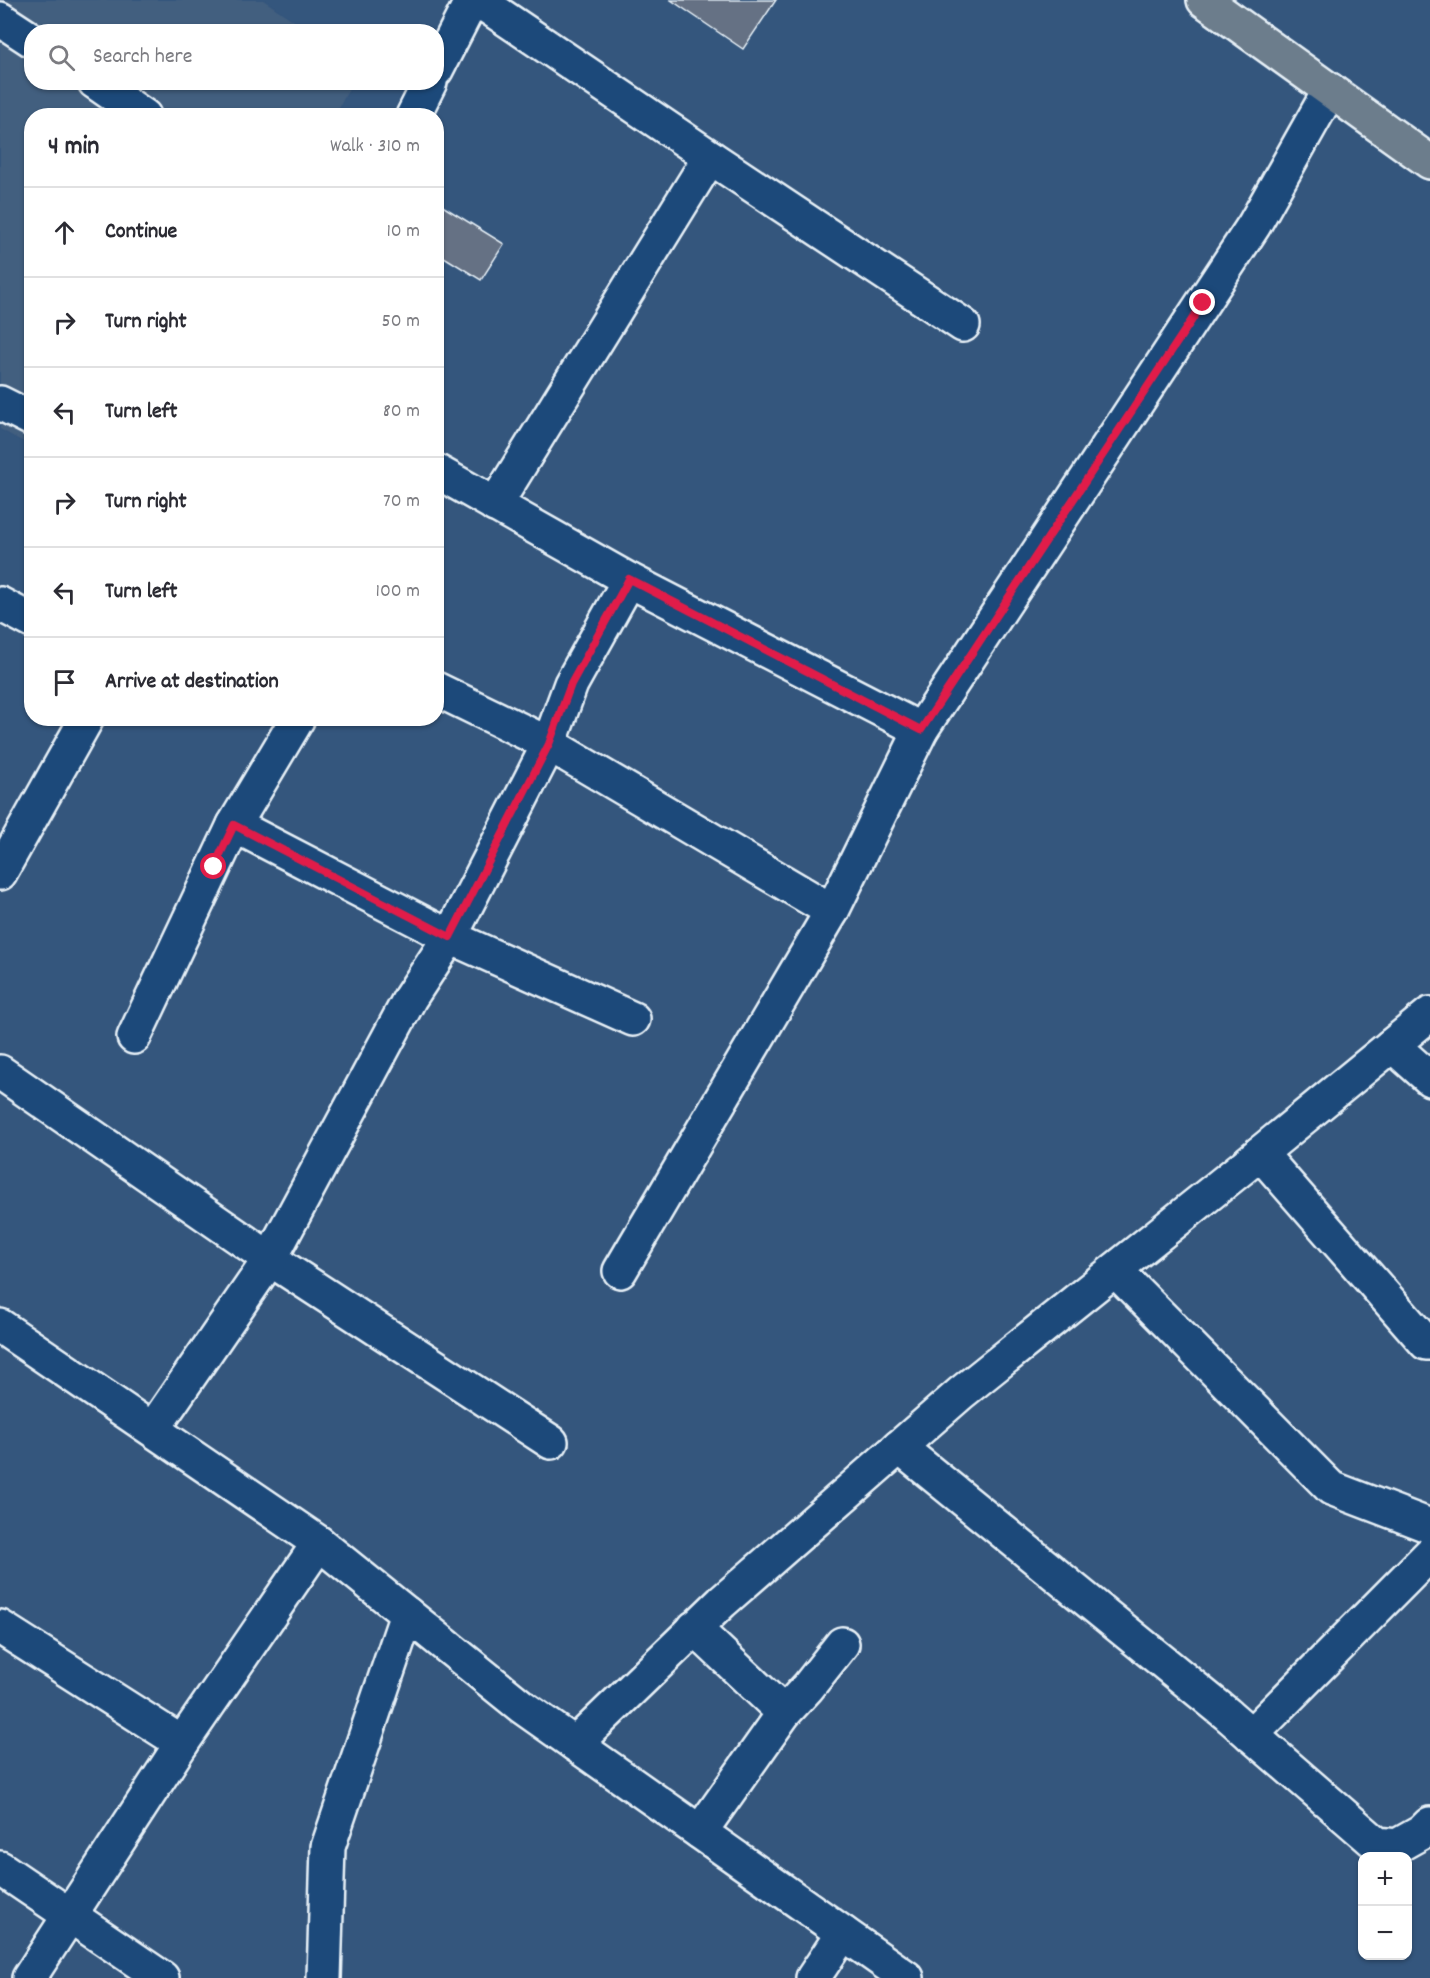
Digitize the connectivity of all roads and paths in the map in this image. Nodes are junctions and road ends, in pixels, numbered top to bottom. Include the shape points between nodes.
1 (472, 0) edge
2 (478, 0) edge
3 (1204, 0) edge
4 (0, 19) edge
5 (24, 35) edge
6 (444, 54) edge
7 (107, 90) edge
8 (426, 90) edge
9 (1330, 90) junction
10 (132, 108) edge
11 (417, 108) edge
12 (710, 158) junction
13 (1430, 162) edge
14 (963, 325) dead end
15 (0, 403) edge
16 (24, 415) edge
17 (444, 476) edge
18 (495, 505) junction
19 (629, 579) junction
20 (0, 604) edge
21 (24, 617) edge
22 (444, 693) edge
23 (83, 726) edge
24 (293, 726) edge
25 (921, 730) junction
26 (549, 744) junction
27 (234, 825) junction
28 (0, 873) edge
29 (832, 911) junction
30 (450, 937) junction
31 (1430, 1014) edge
32 (633, 1019) dead end
33 (134, 1037) dead end
34 (1392, 1045) junction
35 (0, 1072) edge
36 (1430, 1079) edge
37 (1260, 1153) junction
38 (270, 1259) junction
39 (1115, 1270) junction
40 (620, 1271) dead end
41 (0, 1326) edge
42 (1430, 1343) edge
43 (153, 1429) junction
44 (551, 1442) dead end
45 (899, 1447) junction
46 (1430, 1526) edge
47 (319, 1543) junction
48 (1430, 1554) edge
49 (407, 1614) junction
50 (0, 1628) edge
51 (694, 1628) junction
52 (842, 1644) dead end
53 (784, 1713) junction
54 (1251, 1735) junction
55 (182, 1743) junction
56 (575, 1744) junction
57 (1430, 1824) edge
58 (700, 1832) junction
59 (0, 1868) edge
60 (70, 1916) junction
61 (843, 1933) junction
62 (29, 1978) edge
63 (162, 1978) edge
64 (324, 1978) edge
65 (813, 1978) edge
66 (906, 1978) edge

1 - 6 street
2 - 12 street
3 - 9 main road
4 - 5 street
7 - 10 street
8 - 11 street
9 - 13 main road
9 - 25 street via 1254,225
12 - 14 street
12 - 18 street
15 - 16 street
17 - 18 street
18 - 19 street
19 - 25 street
19 - 26 street via 571,684
20 - 21 street
22 - 26 street
23 - 28 street
24 - 27 street
25 - 29 street
26 - 29 street
26 - 30 street
27 - 30 street
27 - 33 street
29 - 40 street
30 - 32 street
30 - 38 street via 410,998
31 - 34 street
34 - 36 street
34 - 37 street
35 - 38 street
37 - 39 street
37 - 42 street
38 - 43 street
38 - 44 street
39 - 45 street
39 - 46 street via 1331,1488
41 - 43 street
43 - 47 street
45 - 51 street
45 - 54 street
47 - 49 street
47 - 55 street
48 - 54 street
49 - 56 street
49 - 64 street via 328,1847
50 - 55 street
51 - 53 street
51 - 56 street
52 - 53 street
53 - 58 street
54 - 57 street via 1377,1844 1397,1846
55 - 60 street
56 - 58 street
58 - 61 street
59 - 60 street
60 - 62 street
60 - 63 street
61 - 65 street
61 - 66 street

